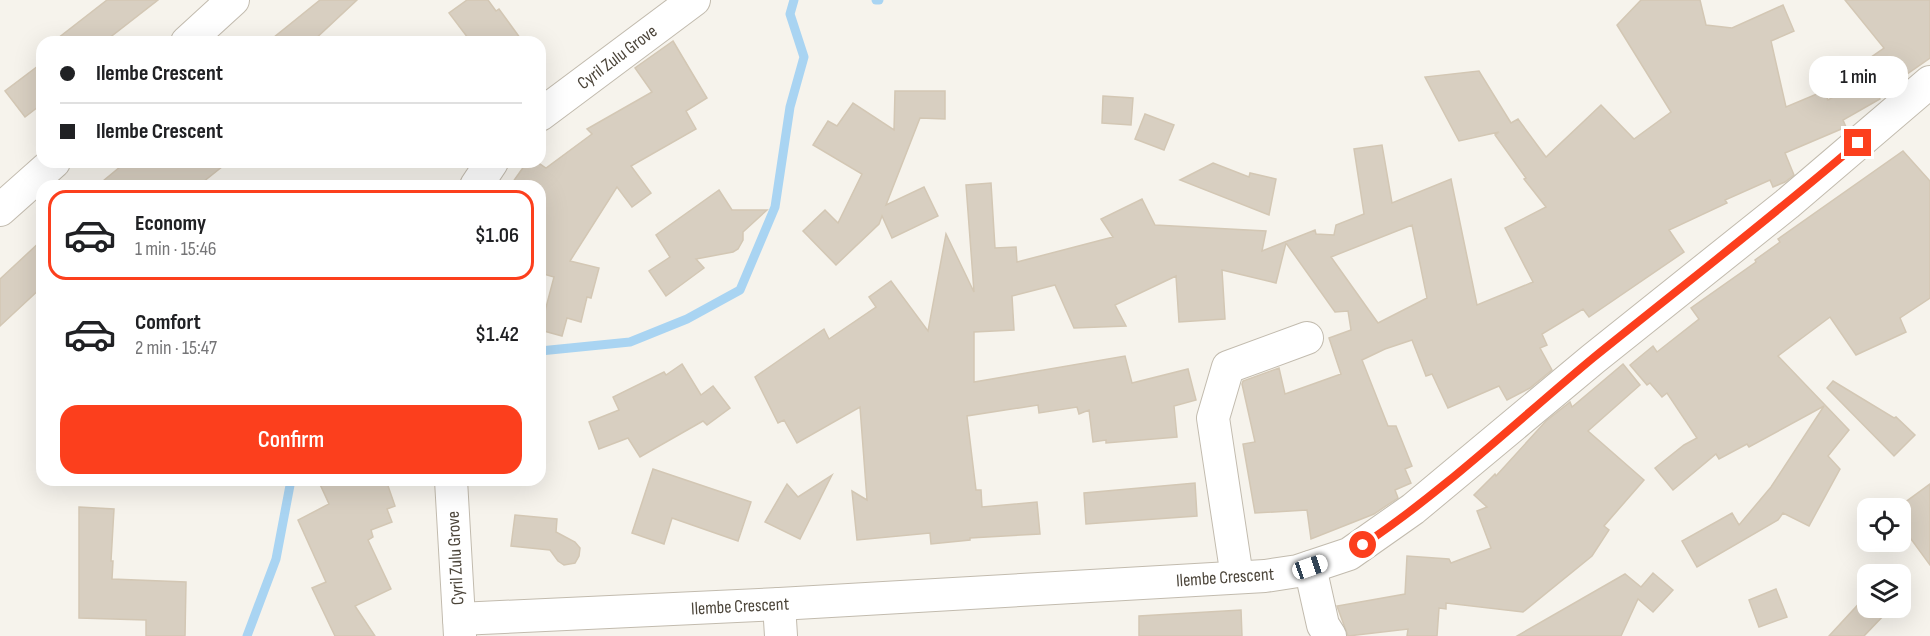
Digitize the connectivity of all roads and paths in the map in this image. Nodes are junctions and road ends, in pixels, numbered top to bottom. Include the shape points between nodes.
1 (233, 0) edge
2 (694, 0) edge
3 (194, 36) edge
4 (1930, 82) edge
5 (546, 111) edge
6 (47, 168) edge
7 (0, 210) edge
8 (1307, 338) dead end
9 (451, 486) edge
10 (1310, 567) junction
11 (1237, 577) junction
12 (779, 604) junction
13 (459, 628) edge
14 (781, 636) edge
15 (1330, 636) edge

1 - 3 street
2 - 5 street, Cyril Zulu Grove
4 - 10 street, Ilembe Crescent via 1787,204 1413,509 1349,554
6 - 7 street
8 - 11 street via 1228,367 1213,418
9 - 13 street, Cyril Zulu Grove
10 - 11 street, Ilembe Crescent via 1298,572
10 - 15 street via 1323,624
11 - 12 street, Ilembe Crescent
12 - 13 street, Ilembe Crescent
12 - 14 street

